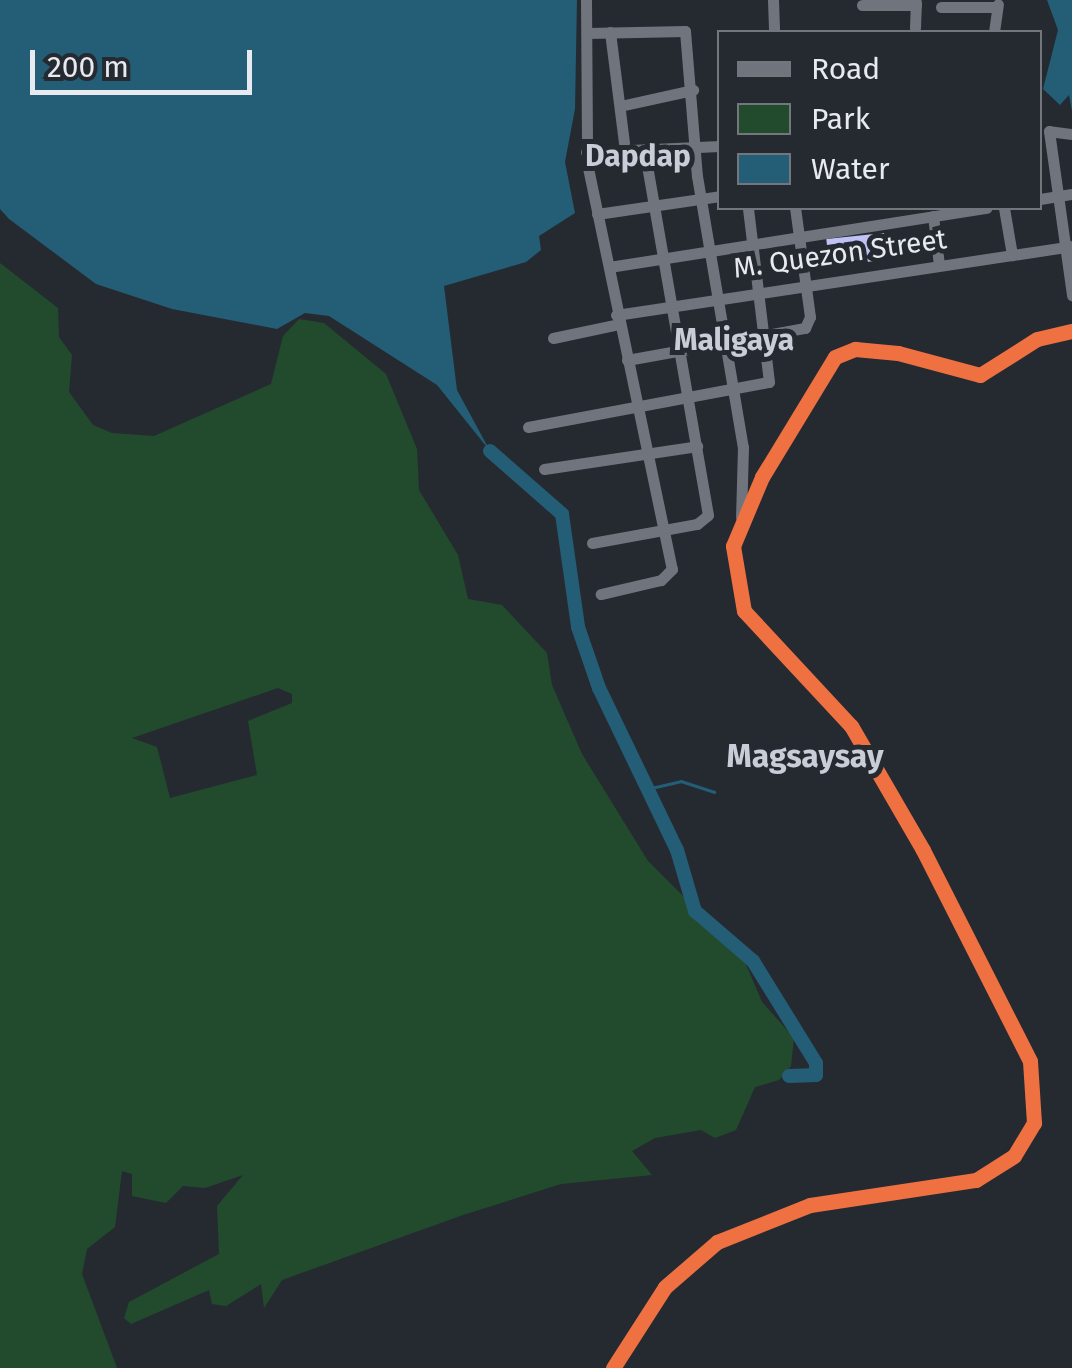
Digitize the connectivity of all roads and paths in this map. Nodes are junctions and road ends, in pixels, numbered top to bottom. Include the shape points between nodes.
1 (586, 0) edge
2 (773, 0) edge
3 (916, 3) edge
4 (998, 4) edge
5 (862, 5) dead end
6 (941, 7) dead end
7 (914, 28) dead end
8 (774, 30) edge
9 (994, 30) edge
10 (610, 32) junction
11 (588, 33) junction
12 (693, 90) junction
13 (620, 106) junction
14 (1072, 134) edge
15 (694, 146) junction
16 (717, 146) edge
17 (644, 150) junction
18 (625, 151) junction
19 (586, 152) junction
20 (1045, 153) edge
21 (1065, 195) edge
22 (717, 197) edge
23 (700, 201) junction
24 (653, 206) junction
25 (748, 210) edge
26 (794, 210) edge
27 (962, 210) edge
28 (1004, 210) edge
29 (926, 213) edge
30 (597, 214) junction
31 (799, 235) junction
32 (754, 242) junction
33 (1069, 247) edge
34 (708, 250) junction
35 (1012, 255) junction
36 (662, 256) junction
37 (939, 265) junction
38 (608, 267) junction
39 (806, 285) junction
40 (760, 291) junction
41 (1072, 295) edge
42 (717, 296) junction
43 (670, 305) junction
44 (618, 319) junction
45 (1072, 330) edge
46 (768, 337) junction
47 (553, 338) dead end
48 (726, 344) junction
49 (676, 352) junction
50 (627, 360) junction
51 (734, 388) junction
52 (689, 397) junction
53 (637, 408) junction
54 (528, 427) dead end
55 (697, 446) junction
56 (647, 455) junction
57 (544, 469) dead end
58 (741, 520) junction
59 (664, 529) junction
60 (592, 544) dead end
61 (600, 594) dead end
62 (613, 1368) edge

1 - 11 street
2 - 8 street
3 - 5 street
3 - 7 street
4 - 6 street
4 - 9 street
10 - 11 street
10 - 12 street via 683,27
10 - 13 street
11 - 19 street
12 - 13 street
12 - 15 street
13 - 18 street
14 - 20 street via 1049,131
15 - 16 street
15 - 17 street
15 - 23 street
17 - 18 street
17 - 24 street
18 - 19 street
19 - 30 street
20 - 21 street
21 - 33 street
22 - 23 street
23 - 24 street
23 - 34 street
24 - 30 street
24 - 36 street
25 - 32 street
26 - 31 street
27 - 29 street
28 - 35 street
29 - 31 street
29 - 37 street
30 - 38 street
31 - 32 street
31 - 39 street
32 - 34 street
32 - 40 street
33 - 35 street, M. Quezon Street
33 - 41 street
34 - 36 street
34 - 42 street
35 - 37 street, M. Quezon Street
36 - 38 street
36 - 43 street
37 - 39 street, M. Quezon Street
38 - 44 street
39 - 40 street, M. Quezon Street
39 - 46 street via 805,328
40 - 42 street, M. Quezon Street
40 - 46 street
42 - 43 street, M. Quezon Street
42 - 48 street
43 - 44 street, M. Quezon Street
43 - 49 street
44 - 47 street, M. Quezon Street
44 - 50 street
45 - 58 highway via 1037,339 980,375 898,352 841,353 812,385
46 - 48 street
46 - 51 street via 772,379
48 - 49 street
48 - 51 street
49 - 50 street
49 - 52 street
50 - 53 street
51 - 52 street
51 - 58 street via 743,447
52 - 53 street
52 - 55 street
53 - 54 street
53 - 56 street
55 - 56 street
55 - 59 street via 707,518
56 - 57 street
56 - 59 street
58 - 62 highway via 733,562 744,611 851,726 1024,1047 1037,1100 1029,1135 994,1172 896,1196 810,1204 717,1242 666,1287
59 - 60 street
59 - 61 street via 670,575

